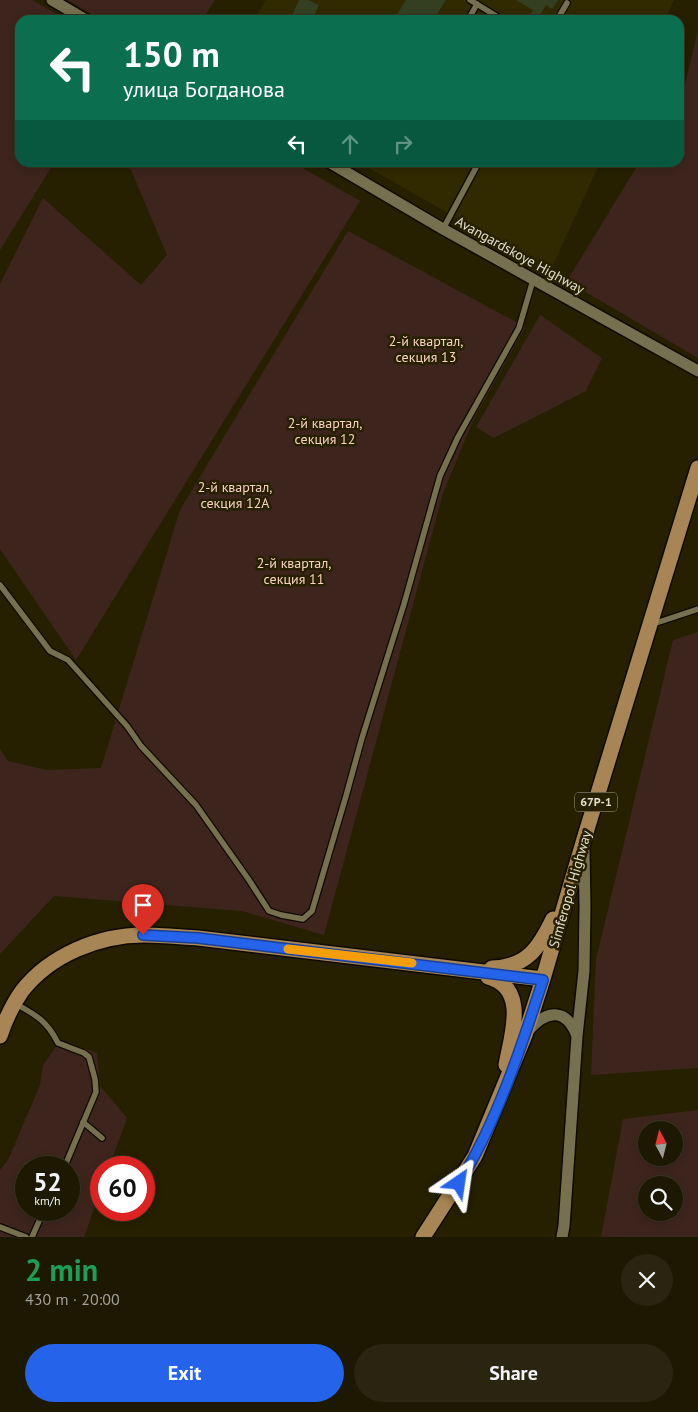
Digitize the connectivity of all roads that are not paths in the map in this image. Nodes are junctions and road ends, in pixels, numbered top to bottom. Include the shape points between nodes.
1 (52, 0) edge
2 (470, 0) edge
3 (567, 3) dead end
4 (477, 4) junction
5 (78, 15) edge
6 (471, 15) edge
7 (496, 15) edge
8 (560, 15) edge
9 (338, 167) edge
10 (476, 167) edge
11 (443, 229) junction
12 (534, 280) junction
13 (698, 371) edge
14 (698, 468) edge
15 (0, 585) edge
16 (698, 609) edge
17 (651, 624) junction
18 (584, 839) junction
19 (574, 872) junction
20 (456, 969) junction
21 (543, 980) junction
22 (14, 1003) junction
23 (525, 1034) junction
24 (0, 1036) edge
25 (577, 1036) junction
26 (502, 1094) junction
27 (83, 1122) junction
28 (102, 1138) dead end
29 (69, 1156) edge
30 (39, 1221) edge
31 (0, 1228) edge
32 (17, 1235) edge
33 (26, 1237) edge
34 (32, 1237) edge
35 (423, 1237) edge
36 (562, 1237) edge

1 - 5 street
2 - 4 lane
3 - 8 lane
4 - 6 lane
4 - 7 lane
9 - 11 street, Avangardskoye Highway
10 - 11 lane
11 - 12 street, Avangardskoye Highway
12 - 13 street, Avangardskoye Highway
12 - 15 lane via 519,328 440,476 312,911 303,919 269,911 196,805 68,660 50,651
14 - 17 main road, Simferopol Highway / 67Р-1
16 - 17 lane
17 - 18 main road, Simferopol Highway / 67Р-1
18 - 19 main road, Simferopol Highway / 67Р-1
18 - 25 street via 584,971
19 - 20 main road via 544,937 528,957 509,966
19 - 21 main road, Simferopol Highway / 67Р-1
20 - 21 main road
20 - 22 main road via 198,938 143,935 105,940 70,953 39,973
20 - 26 main road via 492,978 504,984 511,996 515,1011 514,1027
21 - 23 main road, Simferopol Highway / 67Р-1
22 - 24 main road
22 - 27 lane via 42,1019 58,1043 90,1057 96,1092
23 - 25 street via 544,1017 557,1015 567,1018
23 - 26 main road, Simferopol Highway / 67Р-1
25 - 36 street
26 - 35 main road, Simferopol Highway / 67Р-1 via 475,1156
27 - 28 lane
27 - 29 lane
30 - 34 lane
31 - 32 lane
32 - 33 lane

